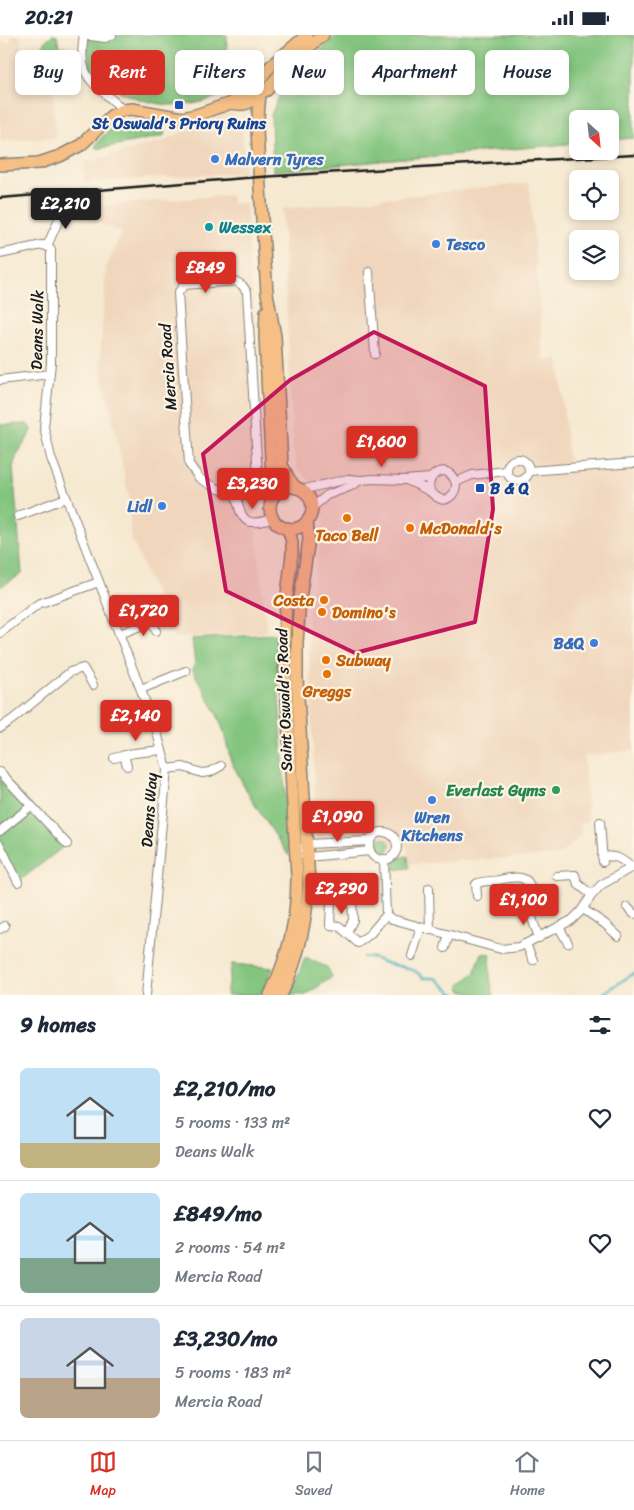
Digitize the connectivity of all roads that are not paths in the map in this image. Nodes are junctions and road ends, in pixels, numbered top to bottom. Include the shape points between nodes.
1 (84, 35) edge
2 (112, 35) edge
3 (307, 35) edge
4 (323, 35) edge
5 (264, 74) edge
6 (264, 91) edge
7 (244, 95) edge
8 (260, 95) edge
9 (123, 111) junction
10 (0, 165) edge
11 (65, 206) dead end
12 (47, 246) junction
13 (0, 253) edge
14 (369, 272) dead end
15 (267, 293) junction
16 (375, 354) dead end
17 (50, 374) junction
18 (0, 379) edge
19 (51, 458) joint
20 (634, 463) edge
21 (506, 471) junction
22 (529, 471) junction
23 (430, 478) junction
24 (361, 480) junction
25 (404, 480) junction
26 (456, 483) junction
27 (299, 489) junction
28 (430, 491) junction
29 (236, 495) junction
30 (66, 498) junction
31 (273, 498) junction
32 (312, 508) junction
33 (18, 516) dead end
34 (273, 518) junction
35 (307, 521) junction
36 (288, 529) junction
37 (99, 582) junction
38 (156, 631) dead end
39 (0, 633) edge
40 (120, 635) junction
41 (186, 671) dead end
42 (93, 685) dead end
43 (141, 689) junction
44 (0, 727) edge
45 (162, 750) junction
46 (124, 755) junction
47 (114, 758) dead end
48 (127, 766) dead end
49 (221, 766) dead end
50 (167, 769) junction
51 (0, 772) edge
52 (31, 806) junction
53 (600, 822) dead end
54 (0, 831) edge
55 (370, 841) junction
56 (67, 844) dead end
57 (308, 844) junction
58 (0, 845) edge
59 (370, 851) junction
60 (296, 852) junction
61 (308, 857) junction
62 (384, 859) junction
63 (633, 867) edge
64 (557, 876) dead end
65 (18, 882) dead end
66 (429, 888) dead end
67 (343, 892) dead end
68 (592, 895) junction
69 (477, 896) dead end
70 (330, 901) dead end
71 (627, 907) dead end
72 (583, 909) junction
73 (634, 914) edge
74 (386, 915) junction
75 (420, 927) junction
76 (559, 927) junction
77 (430, 930) junction
78 (347, 932) junction
79 (448, 935) junction
80 (538, 937) junction
81 (618, 937) dead end
82 (568, 943) dead end
83 (526, 944) junction
84 (444, 948) dead end
85 (412, 956) dead end
86 (533, 960) dead end
87 (146, 995) edge
88 (270, 995) edge
89 (281, 995) edge

1 - 2 street via 105,38
1 - 9 street via 81,50 89,80
3 - 5 main road
4 - 6 main road
7 - 9 main road via 230,103 182,118 132,109
8 - 15 main road via 257,129
9 - 10 main road via 111,116 81,145 60,156 39,163
11 - 12 street
12 - 13 street
12 - 17 street, Deans Walk via 51,250
14 - 16 street
15 - 27 main road via 275,336 282,465
15 - 31 main road via 265,336
17 - 18 street
17 - 19 street, Deans Walk via 44,427
19 - 30 street, Deans Way
20 - 22 street
21 - 22 street via 511,480 519,482
21 - 22 street via 515,459 526,462
21 - 26 street via 472,475
23 - 25 street
23 - 26 street via 438,472 446,472
23 - 28 street
24 - 25 street
24 - 27 street via 348,479
24 - 32 street via 327,495
25 - 28 street
26 - 28 street via 448,498 439,499
27 - 31 main road via 284,488
27 - 32 main road via 310,498
29 - 29 street, Mercia Road via 199,478 189,464 178,293 184,285 235,281 247,292 258,478 251,487
29 - 34 street via 246,520 260,523
30 - 33 street
30 - 37 street, Deans Way
31 - 34 main road via 270,511
32 - 35 main road
34 - 36 main road
35 - 36 main road via 300,527
35 - 57 main road, Saint Oswald's Road via 309,539 300,598 297,660
36 - 60 main road, Saint Oswald's Road via 292,554 284,647
37 - 39 street via 38,604
37 - 40 street, Deans Way
38 - 40 street via 156,620
40 - 43 street, Deans Way
41 - 43 street
42 - 44 street via 82,668 70,672
43 - 45 street, Deans Way
45 - 46 street
45 - 50 street, Deans Way
46 - 47 street
46 - 48 street
49 - 50 street via 202,773 183,767
50 - 87 street, Deans Way
51 - 52 street
52 - 54 street
52 - 56 street
53 - 63 street via 602,859 616,856
55 - 57 street
55 - 59 street
55 - 62 street via 379,833 387,833 394,838 394,853
57 - 60 street
57 - 61 main road, Saint Oswald's Road
58 - 65 street
59 - 61 street
59 - 62 street via 376,858
60 - 61 street
60 - 88 main road, Saint Oswald's Road via 297,899 293,927 288,953
61 - 89 main road, Saint Oswald's Road via 304,927
62 - 74 street
63 - 68 street via 601,885
64 - 68 street via 575,875 578,884
66 - 77 street
67 - 78 street via 352,896 353,919
68 - 72 street
69 - 80 street via 476,885 483,881 517,877 528,883 529,908
70 - 78 street via 330,925 339,926
71 - 73 street
72 - 76 street
72 - 81 street
74 - 75 street
74 - 78 street via 358,943
75 - 77 street
75 - 85 street
76 - 80 street
76 - 82 street
77 - 79 street
79 - 83 street via 501,949
79 - 84 street
80 - 83 street
83 - 86 street

